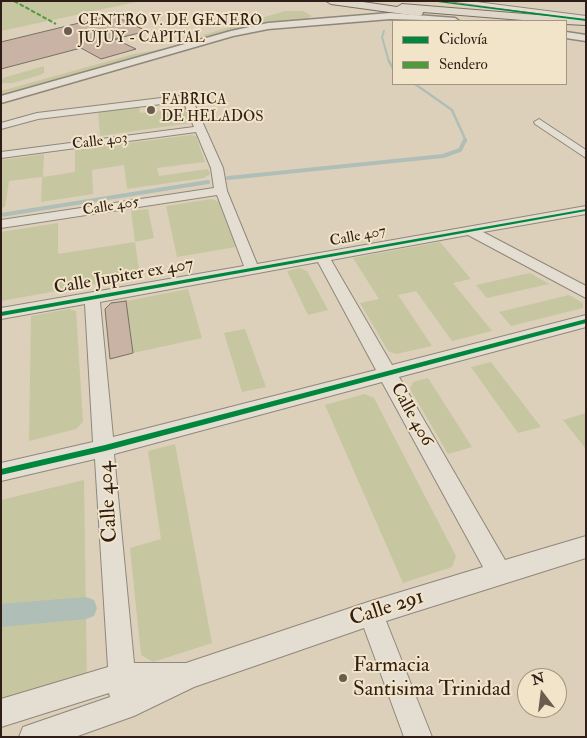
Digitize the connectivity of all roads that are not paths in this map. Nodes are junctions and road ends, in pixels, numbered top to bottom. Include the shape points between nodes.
1 (331, 1) edge
2 (359, 1) edge
3 (451, 1) edge
4 (520, 1) edge
5 (402, 7) junction
6 (509, 8) junction
7 (416, 16) junction
8 (586, 18) edge
9 (447, 20) edge
10 (466, 20) edge
11 (480, 20) edge
12 (507, 20) edge
13 (561, 20) edge
14 (567, 20) edge
15 (586, 22) edge
16 (567, 27) edge
17 (567, 31) edge
18 (586, 32) edge
19 (567, 35) edge
20 (586, 38) edge
21 (1, 100) edge
22 (539, 122) dead end
23 (1, 126) edge
24 (199, 130) junction
25 (1, 155) edge
26 (586, 155) edge
27 (221, 191) junction
28 (586, 210) edge
29 (564, 214) junction
30 (1, 224) edge
31 (586, 225) edge
32 (468, 230) junction
33 (322, 257) junction
34 (252, 269) junction
35 (586, 293) edge
36 (92, 298) junction
37 (1, 314) edge
38 (586, 321) edge
39 (388, 374) junction
40 (105, 448) junction
41 (1, 472) edge
42 (586, 547) edge
43 (500, 574) junction
44 (371, 614) junction
45 (189, 675) junction
46 (122, 676) junction
47 (124, 706) junction
48 (1, 713) edge
49 (33, 737) edge
50 (418, 737) edge

1 - 11 highway
2 - 5 highway
3 - 6 street
4 - 6 street
5 - 12 highway
5 - 13 highway
6 - 8 street
7 - 9 street
7 - 10 highway
7 - 21 street via 364,17 254,29
14 - 15 highway
16 - 18 highway
17 - 18 highway
19 - 20 street
22 - 26 street
23 - 24 street via 37,116 178,99 188,101
24 - 25 street, Calle 403
24 - 27 street via 217,168
27 - 30 street, Calle 405
27 - 34 street
28 - 29 street
29 - 31 street
29 - 32 street
32 - 33 street, Calle 407
32 - 35 street
33 - 34 street, Calle 407
33 - 39 street, Calle 406
34 - 36 street, Calle Jupiter ex 407
36 - 37 street, Calle Jupiter ex 407
36 - 40 street, Calle 404
38 - 39 street
39 - 40 street
39 - 43 street, Calle 406
40 - 41 street
40 - 46 street, Calle 404
42 - 43 street, Calle 291
43 - 44 street, Calle 291
44 - 45 street, Calle 291
44 - 50 street
45 - 46 street, Calle 291
45 - 47 street, Calle 291
46 - 47 street, Calle 404
46 - 48 street, Calle 291
47 - 49 street, Calle 291

